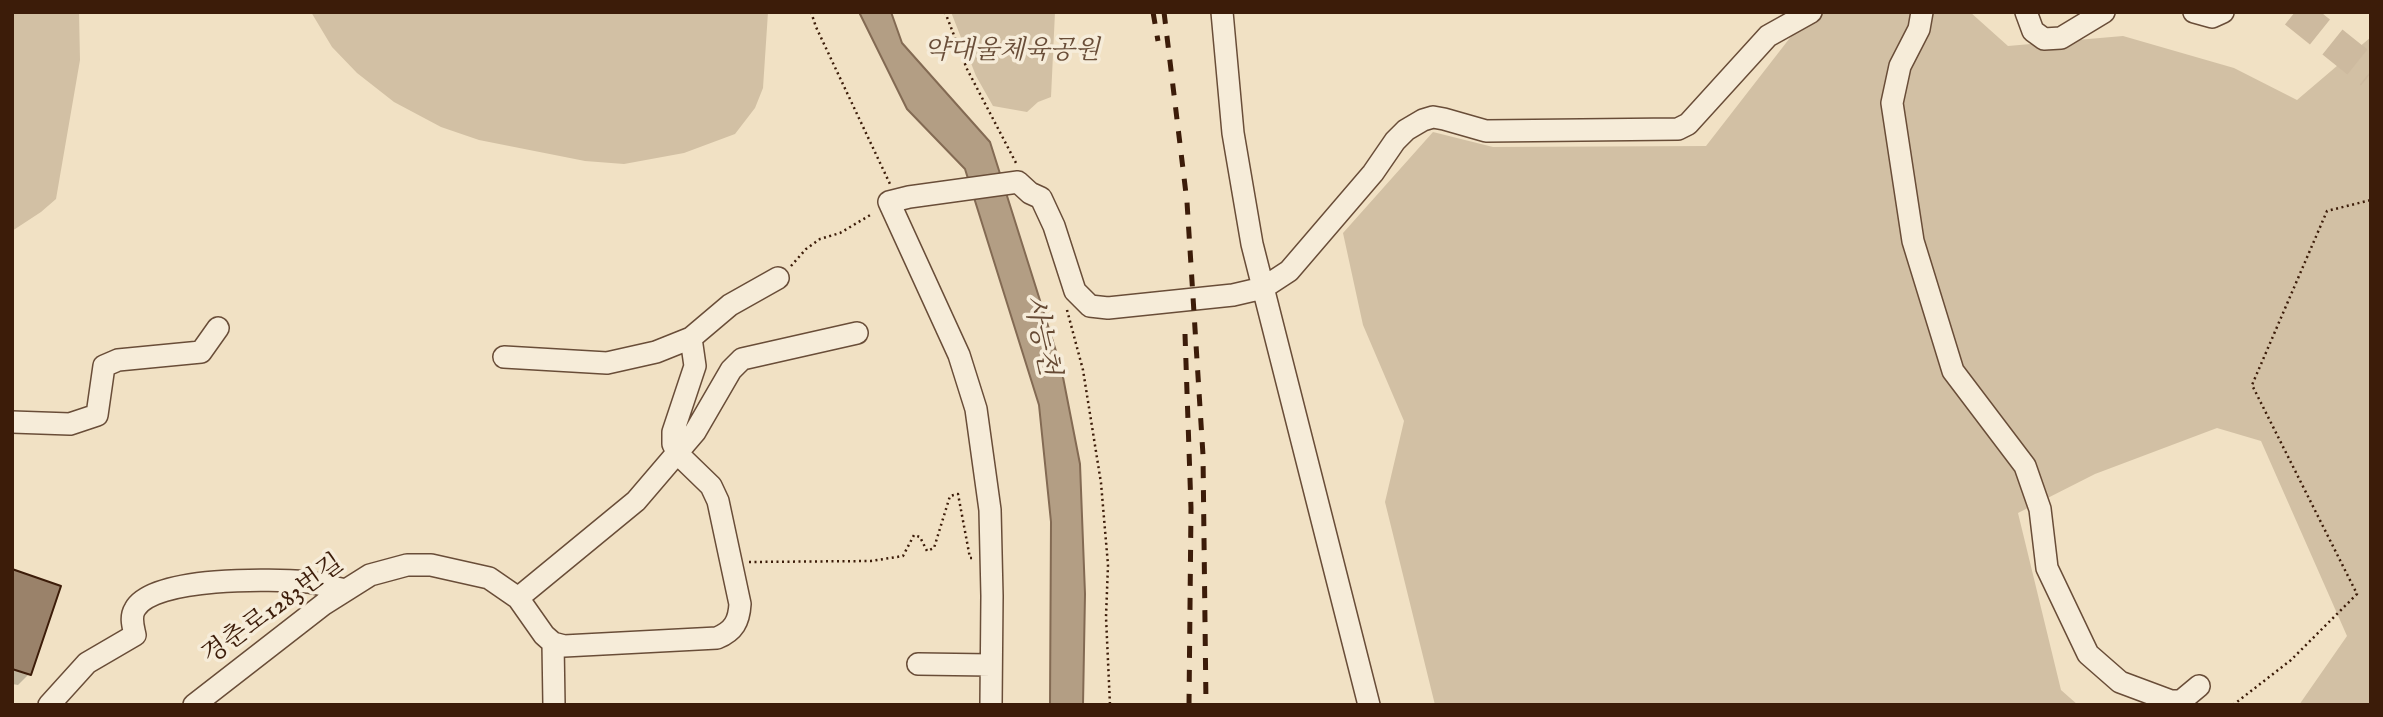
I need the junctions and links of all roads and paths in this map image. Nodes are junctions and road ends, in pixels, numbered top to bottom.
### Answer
1 (944, 12) edge
2 (1222, 12) edge
3 (1811, 12) edge
4 (1922, 12) edge
5 (2026, 12) edge
6 (2104, 12) edge
7 (2194, 12) edge
8 (2223, 12) edge
9 (1024, 187) junction
10 (899, 199) junction
11 (2371, 200) edge
12 (778, 278) joint
13 (1263, 288) junction
14 (1064, 300) dead end
15 (218, 328) dead end
16 (857, 332) dead end
17 (691, 338) junction
18 (504, 357) dead end
19 (12, 422) edge
20 (678, 454) junction
21 (991, 557) junction
22 (731, 562) junction
23 (345, 590) junction
24 (518, 598) junction
25 (553, 643) junction
26 (918, 664) dead end
27 (991, 665) junction
28 (2199, 686) dead end
29 (49, 705) edge
30 (194, 705) edge
31 (554, 705) edge
32 (991, 705) edge
33 (1110, 705) edge
34 (1369, 705) edge
35 (2233, 705) edge

1 - 9 path
2 - 13 street
3 - 13 street
4 - 28 street
5 - 6 street
7 - 8 street
9 - 10 street
9 - 13 street
10 - 12 path
10 - 21 street
11 - 35 path
12 - 17 street
13 - 34 street
14 - 33 path
15 - 19 street
16 - 20 street
17 - 18 street
17 - 20 street
20 - 22 street
20 - 24 street
21 - 22 path
21 - 27 street
22 - 25 street
23 - 24 street, 경춘로1283번길
23 - 29 street
23 - 30 street, 경춘로1283번길
24 - 25 street, 경춘로1283번길
25 - 31 street
26 - 27 street
27 - 32 street

